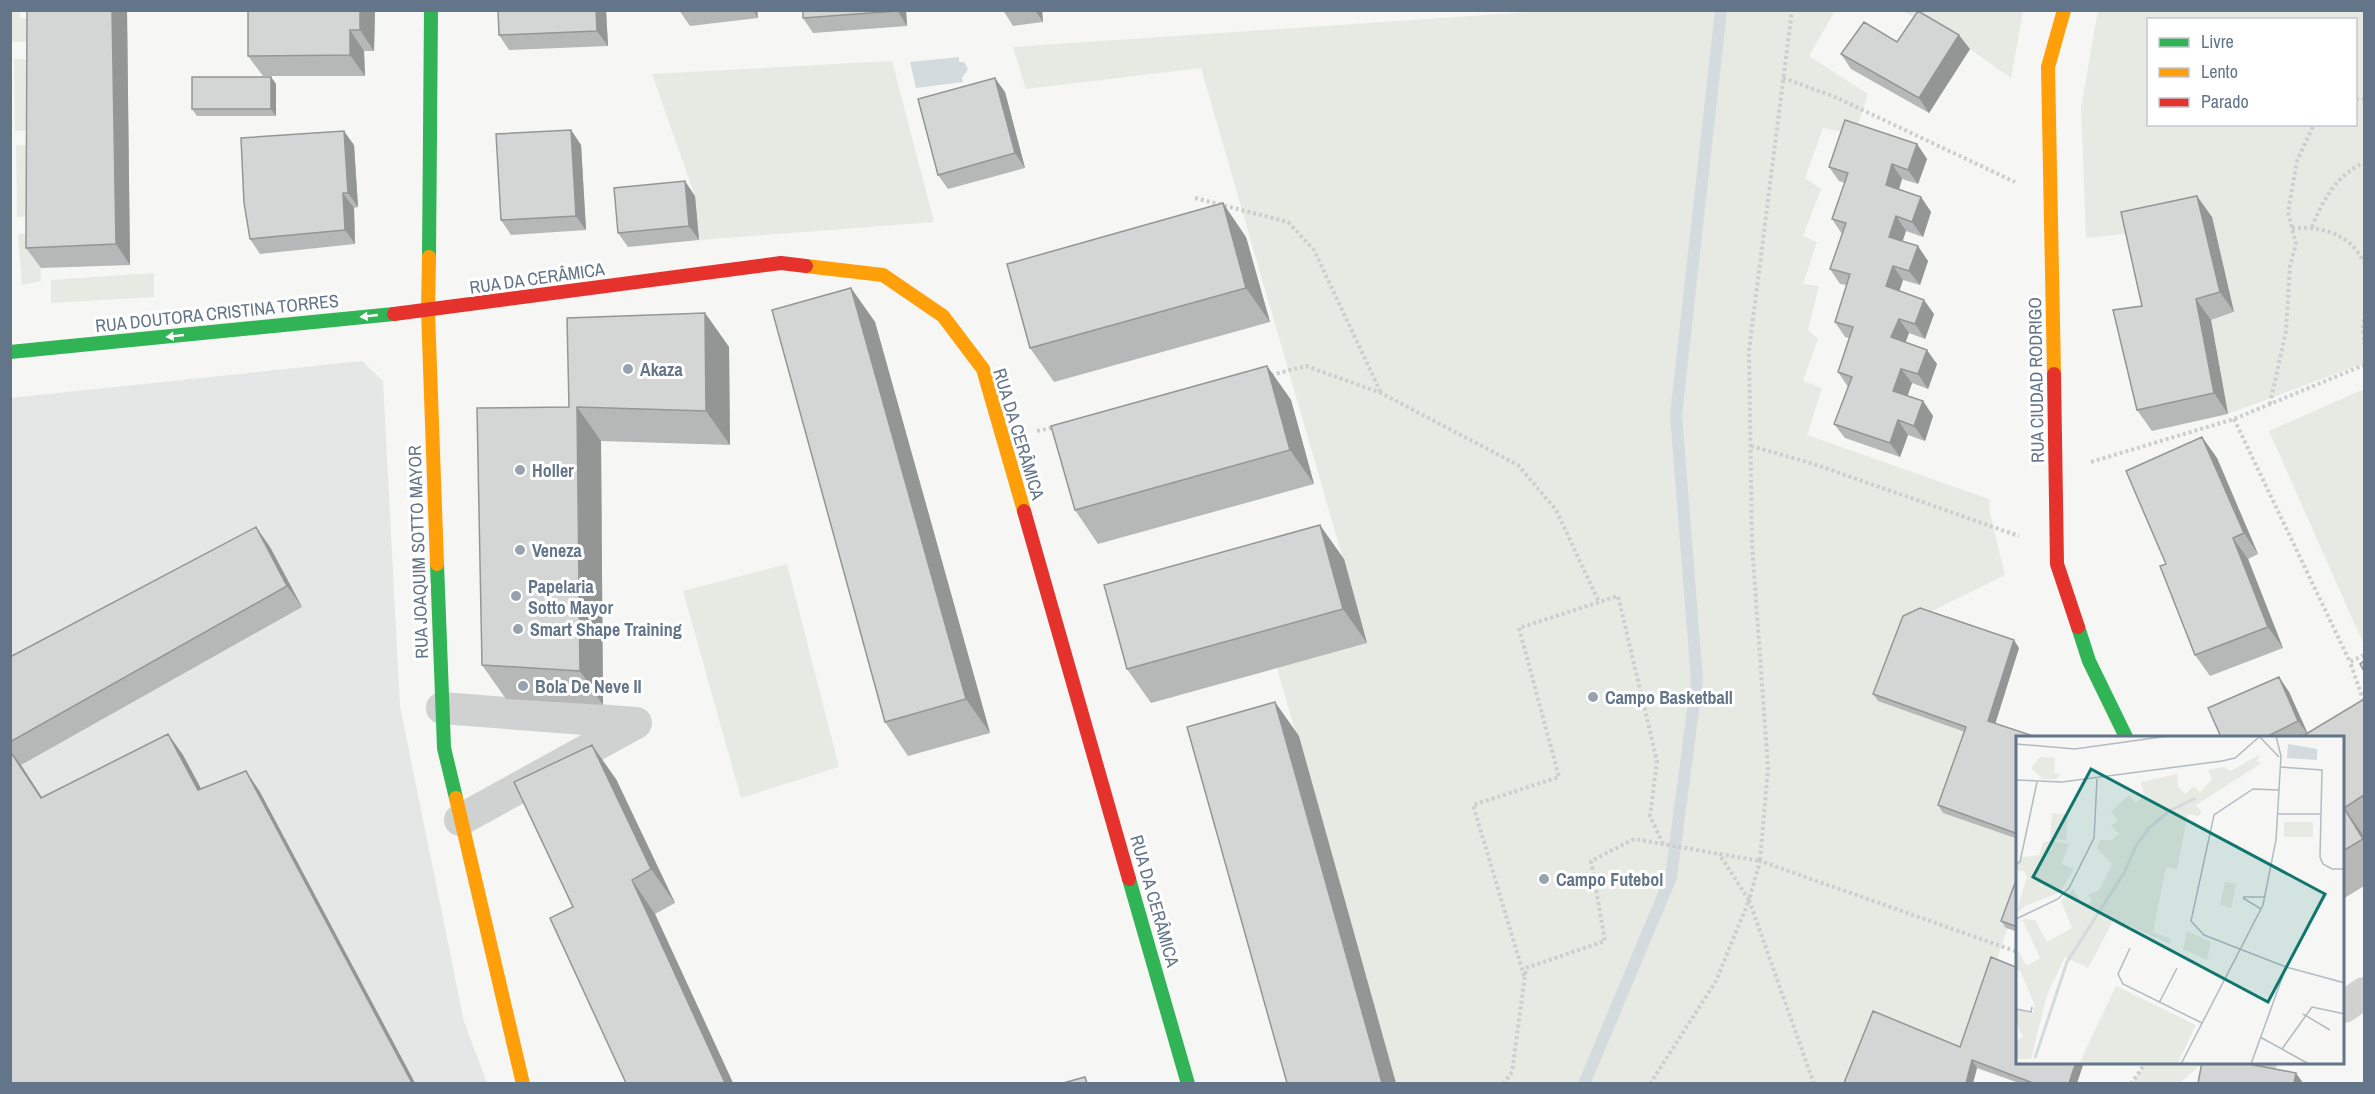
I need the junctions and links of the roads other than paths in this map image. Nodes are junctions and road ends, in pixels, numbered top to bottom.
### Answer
1 (431, 10) edge
2 (2064, 10) edge
3 (428, 311) junction
4 (10, 352) edge
5 (442, 708) junction
6 (2126, 736) edge
7 (460, 820) junction
8 (2364, 993) edge
9 (2345, 1005) edge
10 (2258, 1064) edge
11 (523, 1083) edge
12 (1188, 1083) edge
13 (2233, 1083) edge

1 - 3 street, RUA JOAQUIM SOTTO MAYOR
2 - 6 street, RUA CIUDAD RODRIGO
3 -> 4 street, RUA DOUTORA CRISTINA TORRES
3 - 5 street, RUA JOAQUIM SOTTO MAYOR
3 - 12 street, RUA DA CERÂMICA
5 - 7 street, RUA JOAQUIM SOTTO MAYOR
5 - 7 street
7 - 11 street, RUA JOAQUIM SOTTO MAYOR
8 - 9 street
10 - 13 street

